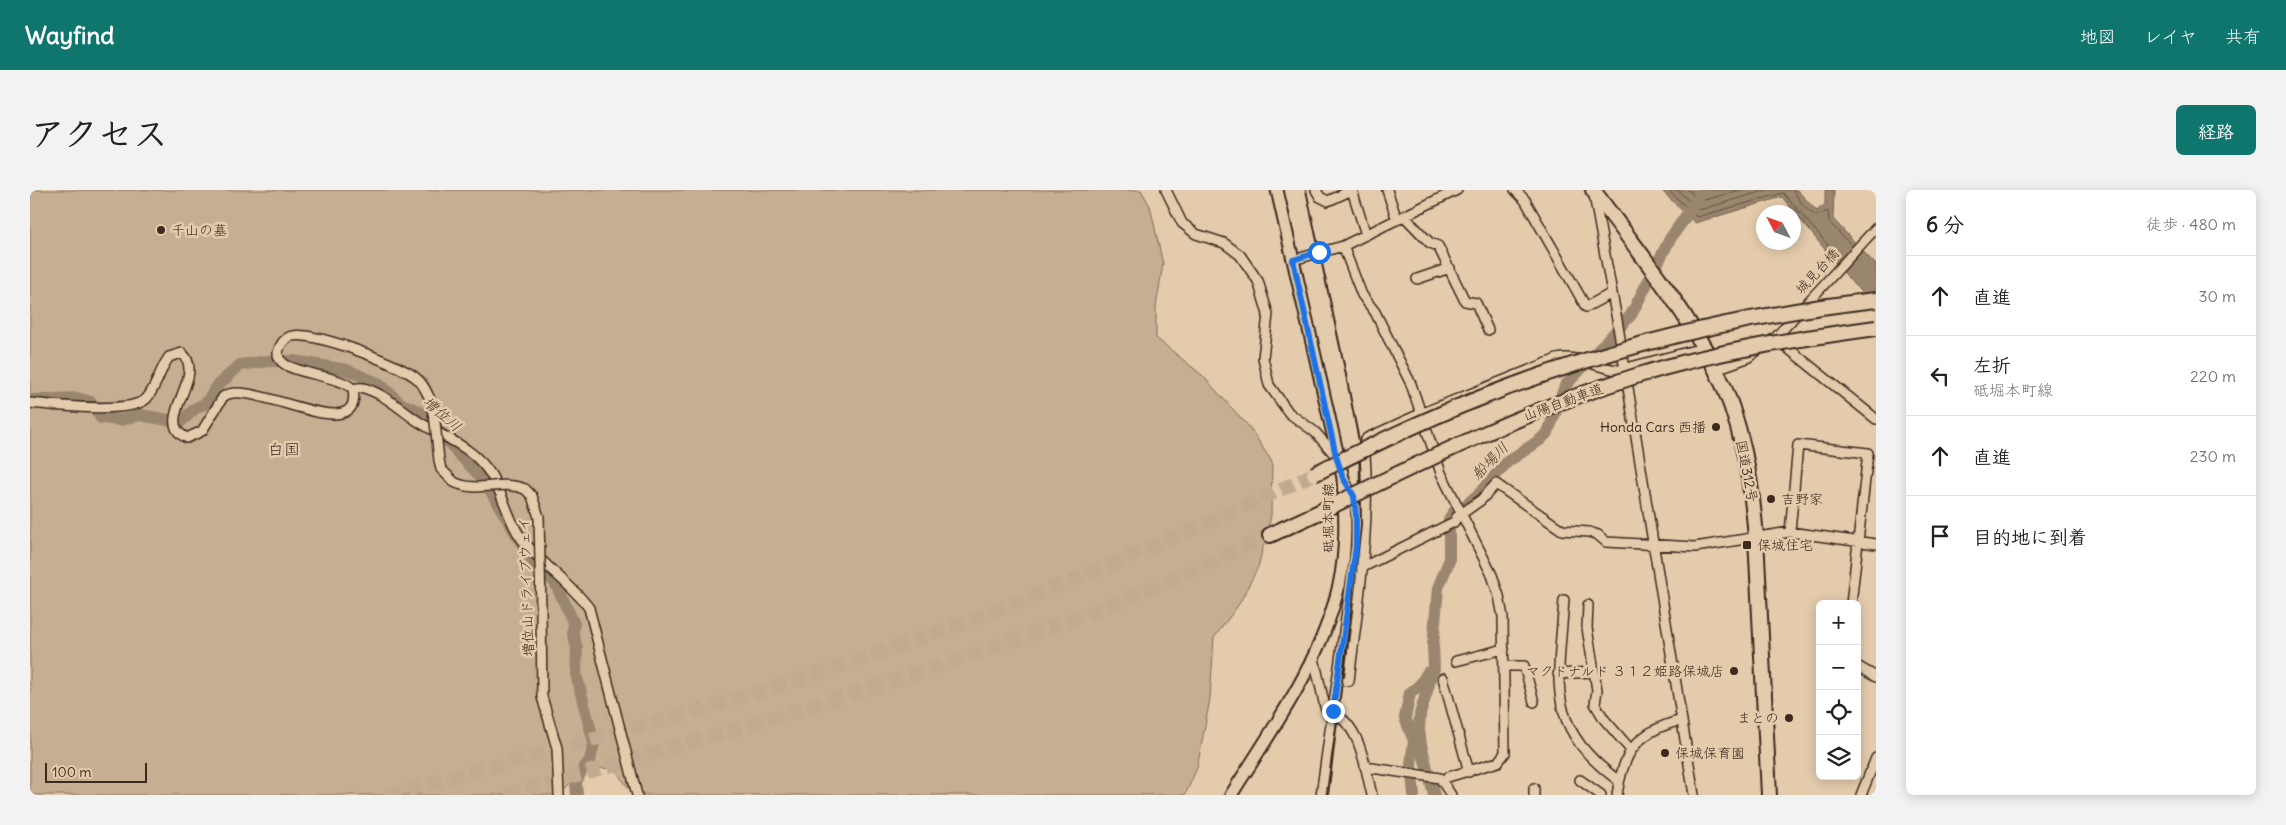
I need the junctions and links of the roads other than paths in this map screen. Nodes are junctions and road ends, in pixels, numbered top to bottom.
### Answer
1 (1166, 190) edge
2 (1277, 190) edge
3 (1316, 190) edge
4 (1352, 190) edge
5 (1387, 190) edge
6 (1457, 190) edge
7 (1515, 190) edge
8 (1593, 190) edge
9 (1400, 218) junction
10 (1876, 228) edge
11 (1366, 235) junction
12 (1343, 246) junction
13 (1293, 260) junction
14 (1450, 268) junction
15 (1417, 279) dead end
16 (1612, 292) junction
17 (1876, 300) edge
18 (1876, 328) edge
19 (1488, 330) dead end
20 (1777, 336) junction
21 (1703, 348) junction
22 (1625, 369) junction
23 (1716, 369) junction
24 (353, 389) junction
25 (30, 403) edge
26 (1420, 414) junction
27 (1876, 419) edge
28 (1336, 456) junction
29 (1314, 474) tunnel mouth
30 (1343, 478) junction
31 (1462, 514) junction
32 (1790, 532) junction
33 (1270, 535) tunnel mouth
34 (1756, 537) junction
35 (1859, 542) junction
36 (1653, 544) junction
37 (1876, 544) edge
38 (1363, 567) junction
39 (1564, 600) dead end
40 (1852, 600) edge
41 (1588, 605) dead end
42 (1504, 649) junction
43 (1314, 658) junction
44 (1456, 661) dead end
45 (1504, 666) junction
46 (1861, 668) edge
47 (1593, 672) junction
48 (1558, 674) junction
49 (1876, 677) edge
50 (1442, 678) dead end
51 (1337, 681) junction
52 (1534, 702) dead end
53 (1333, 711) junction
54 (1682, 720) junction
55 (1631, 750) junction
56 (1876, 758) edge
57 (1365, 767) junction
58 (1469, 772) junction
59 (1444, 778) junction
60 (1580, 780) dead end
61 (1619, 781) junction
62 (559, 795) edge
63 (637, 795) edge
64 (1231, 795) edge
65 (1320, 795) edge
66 (1372, 795) edge
67 (1451, 795) edge
68 (1601, 795) edge
69 (1617, 795) edge
70 (1694, 795) edge
71 (1769, 795) edge
72 (1861, 795) edge

1 - 28 street
2 - 13 main road, 砥堀本町線
3 - 4 street
4 - 11 street
5 - 9 street
6 - 9 street
7 - 16 street
8 - 16 street
8 - 21 highway, 国道312号
9 - 11 street
9 - 14 street
10 - 20 street, 城見台橋
11 - 12 street
12 - 13 street
12 - 26 street
13 - 28 main road, 砥堀本町線
14 - 15 street
14 - 19 street
16 - 22 street
17 - 29 highway, bridge
18 - 33 highway, 山陽自動車道, bridge
20 - 23 street, 城見台橋
20 - 27 street
21 - 22 street
21 - 23 highway, 国道312号
22 - 26 street, bridge
22 - 36 street
23 - 34 highway, 国道312号
24 - 25 street
24 - 62 street, 増位山ドライブウェイ, bridge
24 - 63 street
26 - 31 street
26 - 38 street
28 - 30 main road, 砥堀本町線
30 - 43 main road, 砥堀本町線
30 - 51 street
31 - 36 street
31 - 38 street
31 - 42 street
32 - 34 street
32 - 35 street
32 - 35 street
34 - 36 street
34 - 71 highway, 国道312号
35 - 37 street
35 - 40 street
36 - 54 street
38 - 51 street
39 - 48 street
41 - 47 street
42 - 44 street
42 - 45 street
43 - 53 street
43 - 64 main road, 砥堀本町線
45 - 52 street
45 - 58 street
46 - 49 street
47 - 48 street
47 - 55 street
48 - 61 street
50 - 58 street
51 - 53 street
53 - 57 street
53 - 65 street
54 - 55 street
54 - 70 street
55 - 61 street
56 - 72 street
57 - 59 street
57 - 66 street
58 - 59 street
59 - 67 street
60 - 68 street
61 - 69 street

